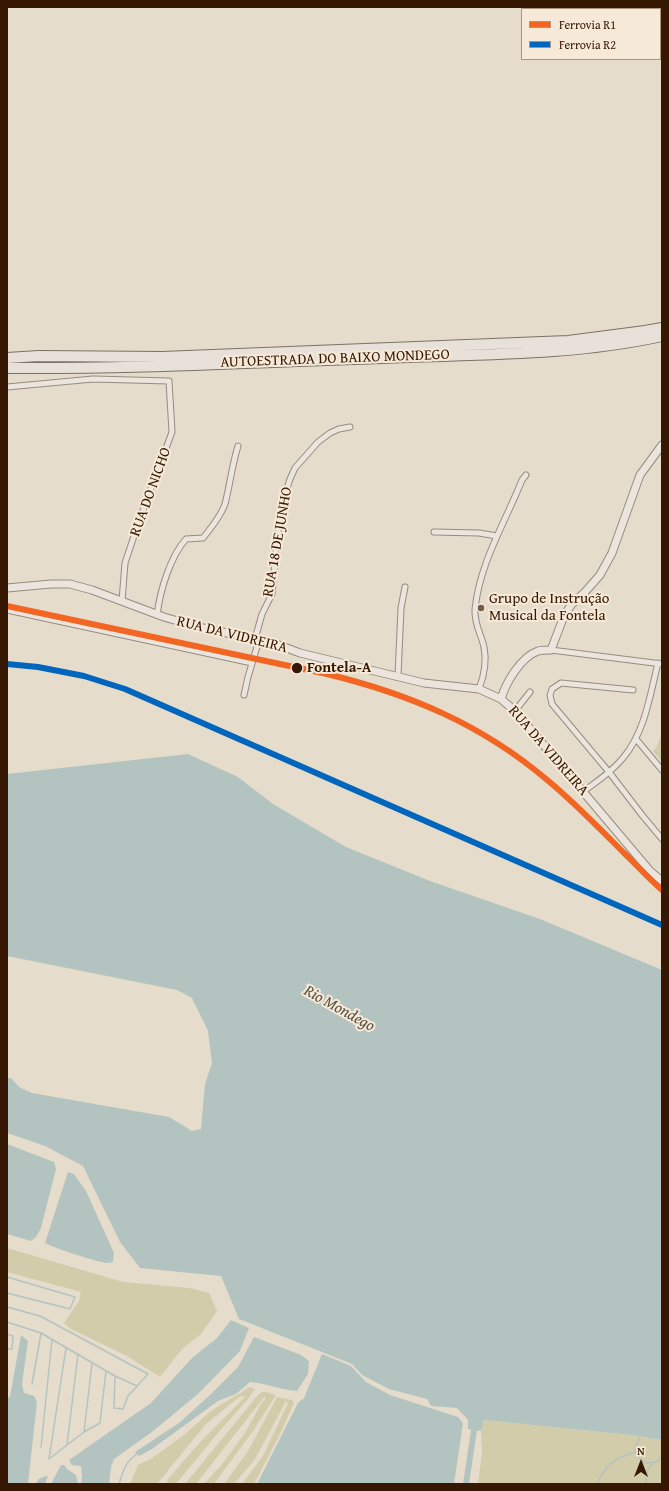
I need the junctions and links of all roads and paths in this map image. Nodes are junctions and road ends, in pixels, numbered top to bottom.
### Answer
1 (662, 328) edge
2 (662, 336) edge
3 (7, 354) edge
4 (39, 356) junction
5 (7, 358) edge
6 (7, 368) edge
7 (7, 387) edge
8 (350, 427) dead end
9 (662, 445) edge
10 (238, 446) dead end
11 (526, 475) dead end
12 (434, 532) dead end
13 (497, 536) junction
14 (405, 587) dead end
15 (7, 588) edge
16 (122, 602) junction
17 (7, 610) edge
18 (157, 615) junction
19 (257, 639) junction
20 (551, 650) junction
21 (252, 663) junction
22 (660, 664) edge
23 (398, 676) junction
24 (479, 689) junction
25 (633, 690) dead end
26 (530, 692) dead end
27 (244, 695) dead end
28 (501, 699) junction
29 (515, 711) junction
30 (636, 739) junction
31 (662, 770) edge
32 (609, 772) junction
33 (584, 792) junction
34 (662, 838) edge
35 (662, 881) edge

1 - 4 highway, AUTOESTRADA DO BAIXO MONDEGO
2 - 6 highway, AUTOESTRADA DO BAIXO MONDEGO
3 - 4 highway
4 - 5 highway, AUTOESTRADA DO BAIXO MONDEGO
7 - 16 street, RUA DO NICHO
8 - 19 street, RUA 18 DE JUNHO
9 - 20 street
10 - 18 street
11 - 13 street
12 - 13 street
13 - 24 street
14 - 23 street
15 - 16 street, RUA DA VIDREIRA
16 - 18 street, RUA DA VIDREIRA
17 - 21 street
18 - 19 street, RUA DA VIDREIRA
19 - 21 street, RUA 18 DE JUNHO
19 - 23 street, RUA DA VIDREIRA
20 - 22 street
20 - 28 street
21 - 27 street, RUA 18 DE JUNHO
22 - 30 street
23 - 24 street, RUA DA VIDREIRA
24 - 28 street, RUA DA VIDREIRA
25 - 32 street
26 - 29 street
28 - 29 street, RUA DA VIDREIRA
29 - 33 street, RUA DA VIDREIRA
30 - 31 street
30 - 32 street
32 - 33 street
32 - 34 street
33 - 35 street, RUA DA VIDREIRA

